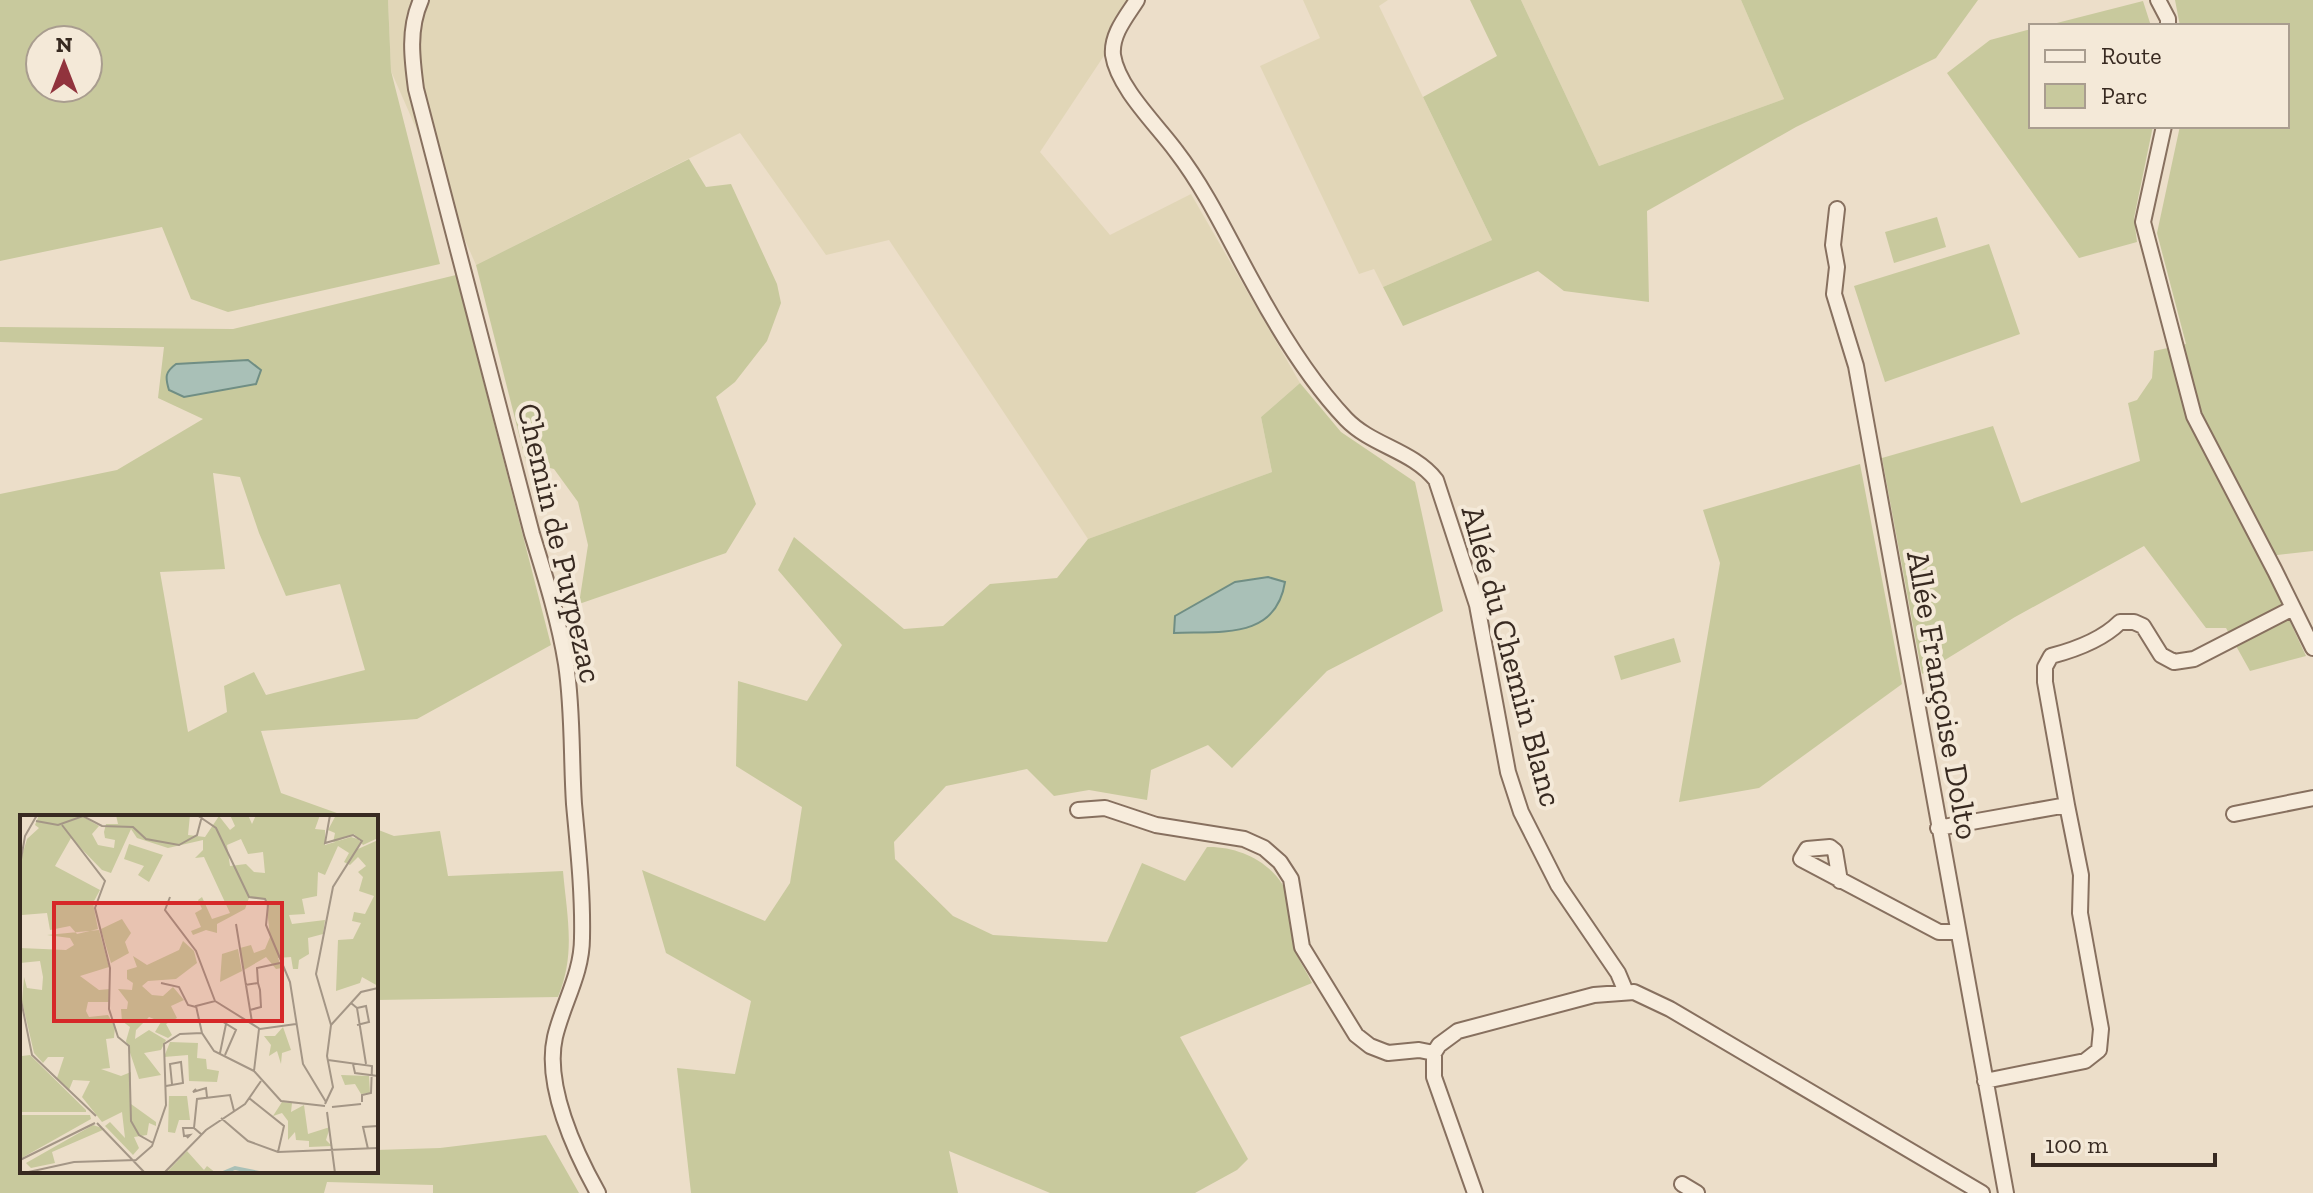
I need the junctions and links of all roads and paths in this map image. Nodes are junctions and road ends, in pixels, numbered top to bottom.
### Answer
1 (421, 0) edge
2 (1137, 0) edge
3 (2158, 0) edge
4 (2168, 24) edge
5 (2164, 128) edge
6 (1837, 209) dead end
7 (2293, 608) junction
8 (2313, 648) edge
9 (2313, 798) edge
10 (2067, 805) junction
11 (1078, 810) dead end
12 (2234, 814) dead end
13 (1938, 828) junction
14 (1840, 881) dead end
15 (1957, 932) junction
16 (1626, 992) junction
17 (1434, 1053) junction
18 (1985, 1081) junction
19 (1682, 1184) dead end
20 (598, 1193) edge
21 (1475, 1193) edge
22 (1697, 1193) edge
23 (1982, 1193) edge
24 (2006, 1193) edge

1 - 20 street, Chemin de Puypezac
2 - 16 street, Allée du Chemin Blanc
3 - 4 street
5 - 7 street
6 - 13 street, Allée Françoise Dolto
7 - 8 street
7 - 10 street
9 - 12 street
10 - 13 street
10 - 18 street
11 - 17 street
13 - 15 street, Allée Françoise Dolto
14 - 15 street
15 - 18 street, Allée Françoise Dolto
16 - 17 street
16 - 23 street
17 - 21 street
18 - 24 street, Allée Françoise Dolto
19 - 22 street

